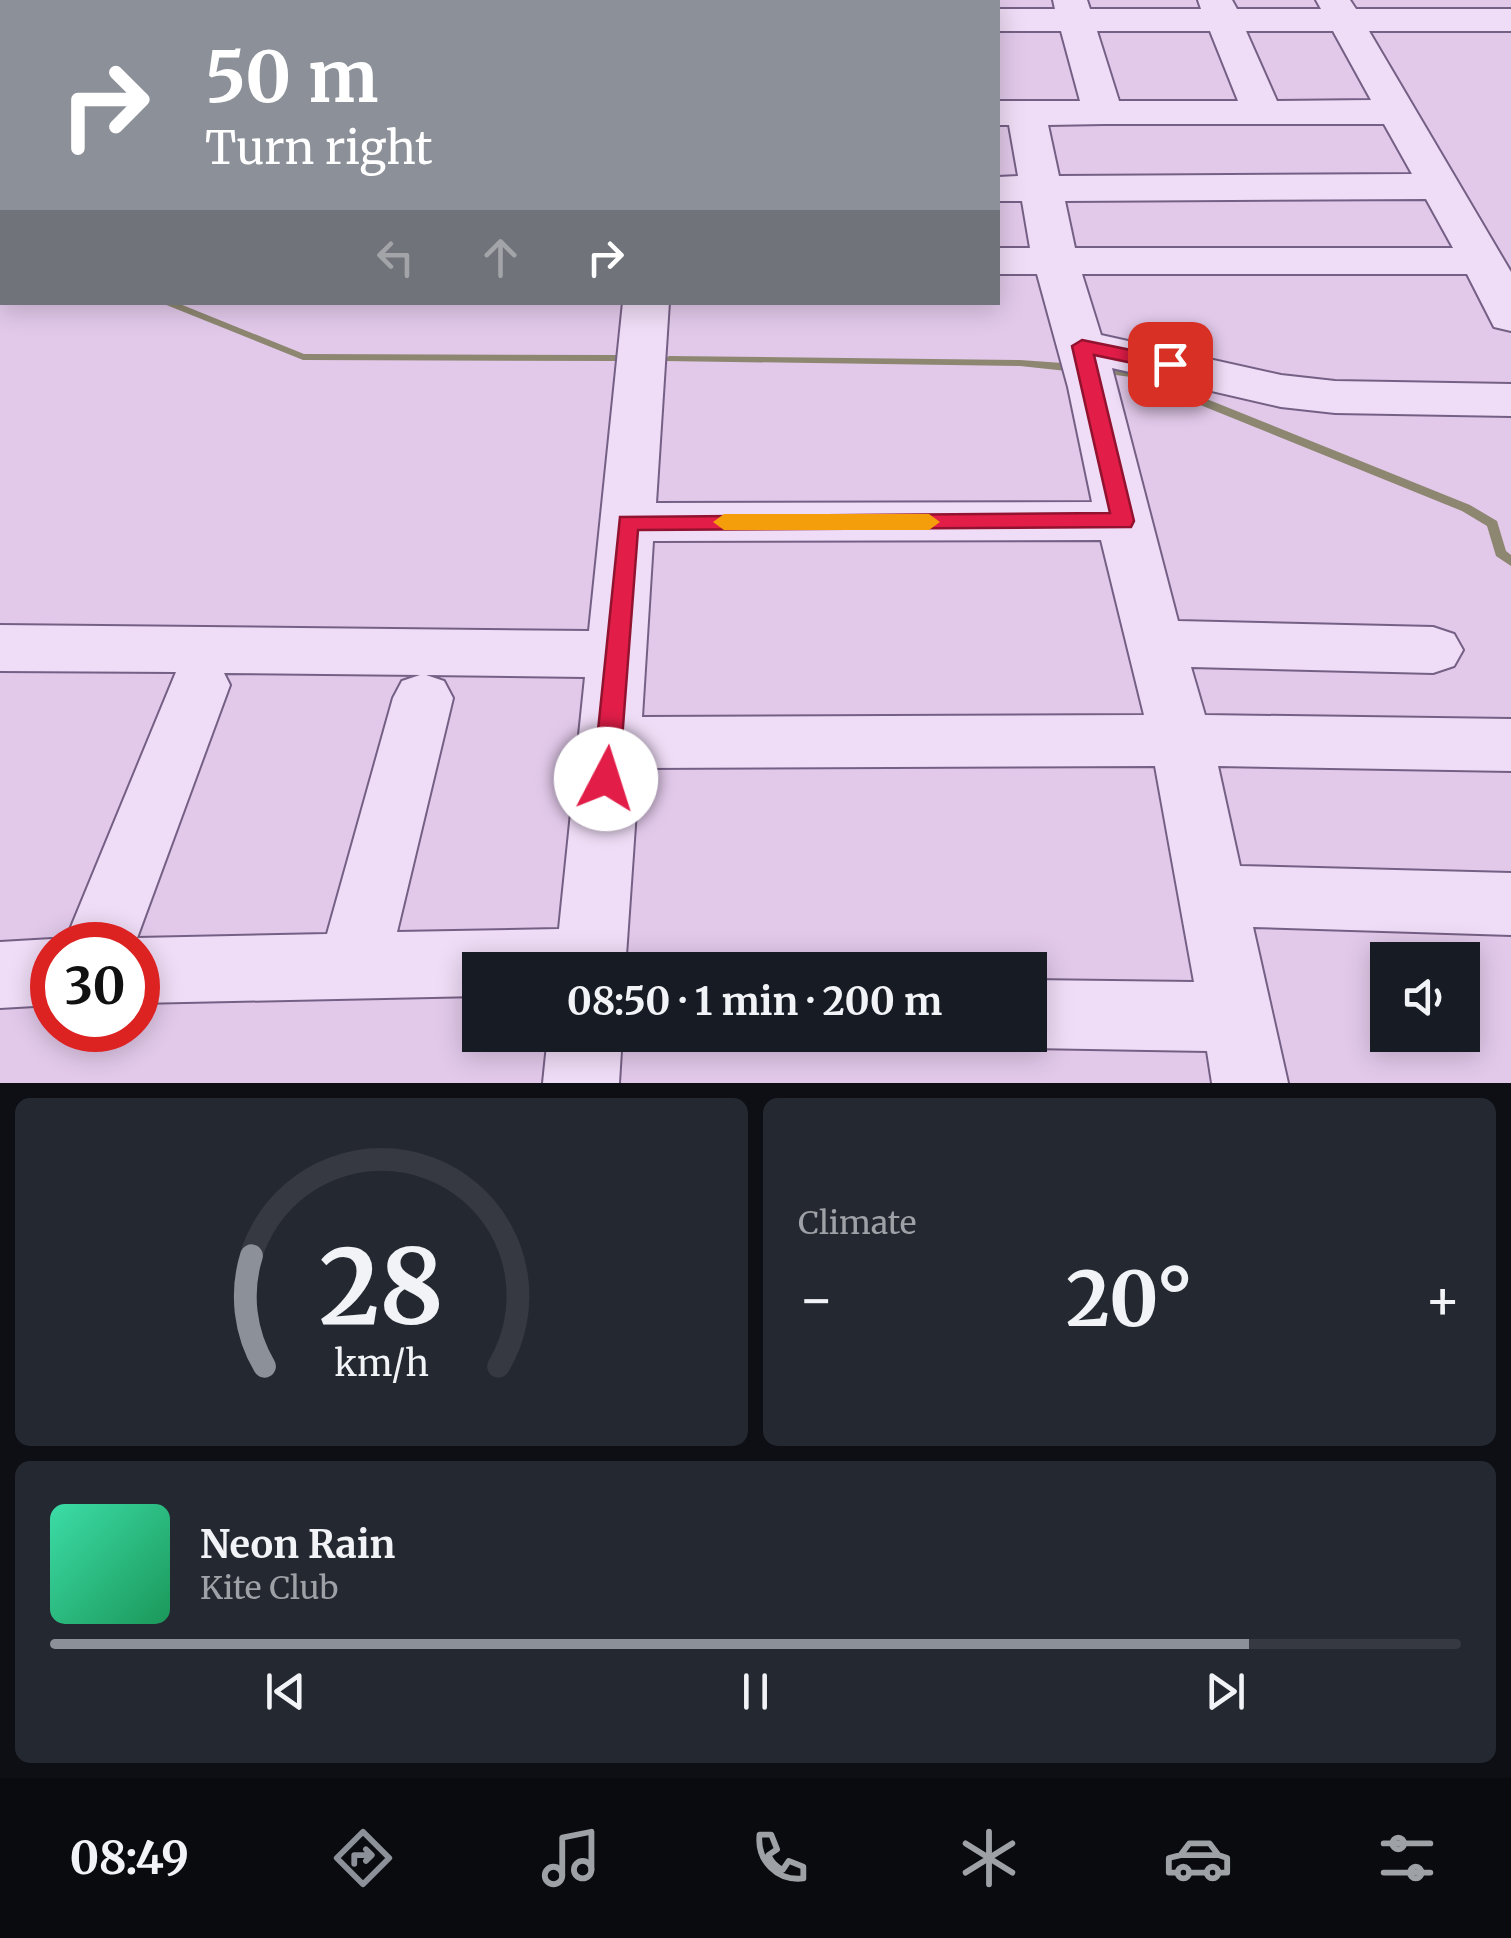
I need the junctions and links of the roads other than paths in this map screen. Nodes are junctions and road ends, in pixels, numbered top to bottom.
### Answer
1 (1072, 10) edge
2 (1220, 10) edge
3 (1339, 10) edge
4 (1499, 13) edge
5 (1000, 20) edge
6 (1263, 112) junction
7 (1398, 112) junction
8 (1012, 113) edge
9 (1104, 113) junction
10 (1441, 186) junction
11 (1018, 189) edge
12 (1000, 260) edge
13 (1055, 260) junction
14 (1483, 261) junction
15 (1511, 317) edge
16 (642, 345) edge
17 (1087, 363) junction
18 (1511, 400) edge
19 (1123, 521) junction
20 (628, 522) junction
21 (1154, 643) junction
22 (0, 648) edge
23 (1434, 650) dead end
24 (617, 654) junction
25 (200, 686) dead end
26 (424, 698) dead end
27 (1181, 740) junction
28 (609, 743) junction
29 (1511, 745) edge
30 (1213, 896) junction
31 (1511, 904) edge
32 (108, 922) edge
33 (592, 952) edge
34 (354, 966) junction
35 (462, 966) edge
36 (160, 970) edge
37 (30, 973) edge
38 (0, 975) edge
39 (1047, 1017) edge
40 (1242, 1050) edge
41 (584, 1052) edge
42 (581, 1083) edge

1 - 2 street
1 - 5 street
1 - 9 street
2 - 3 street
2 - 6 street
3 - 4 street
3 - 7 street
6 - 7 street
6 - 9 street
7 - 10 street
8 - 9 street
8 - 11 street
10 - 11 street
10 - 14 street
11 - 13 street
12 - 13 street
13 - 14 street
13 - 17 street
14 - 15 street
16 - 20 street
17 - 18 street
17 - 19 street
19 - 20 street
19 - 21 street
20 - 24 street
21 - 23 street
21 - 27 street
22 - 24 street
24 - 28 street
25 - 32 street
26 - 34 street
27 - 28 street
27 - 29 street
27 - 30 street
28 - 33 street
30 - 31 street
30 - 40 street
34 - 35 street
34 - 36 street
37 - 38 street
39 - 40 street
41 - 42 street

